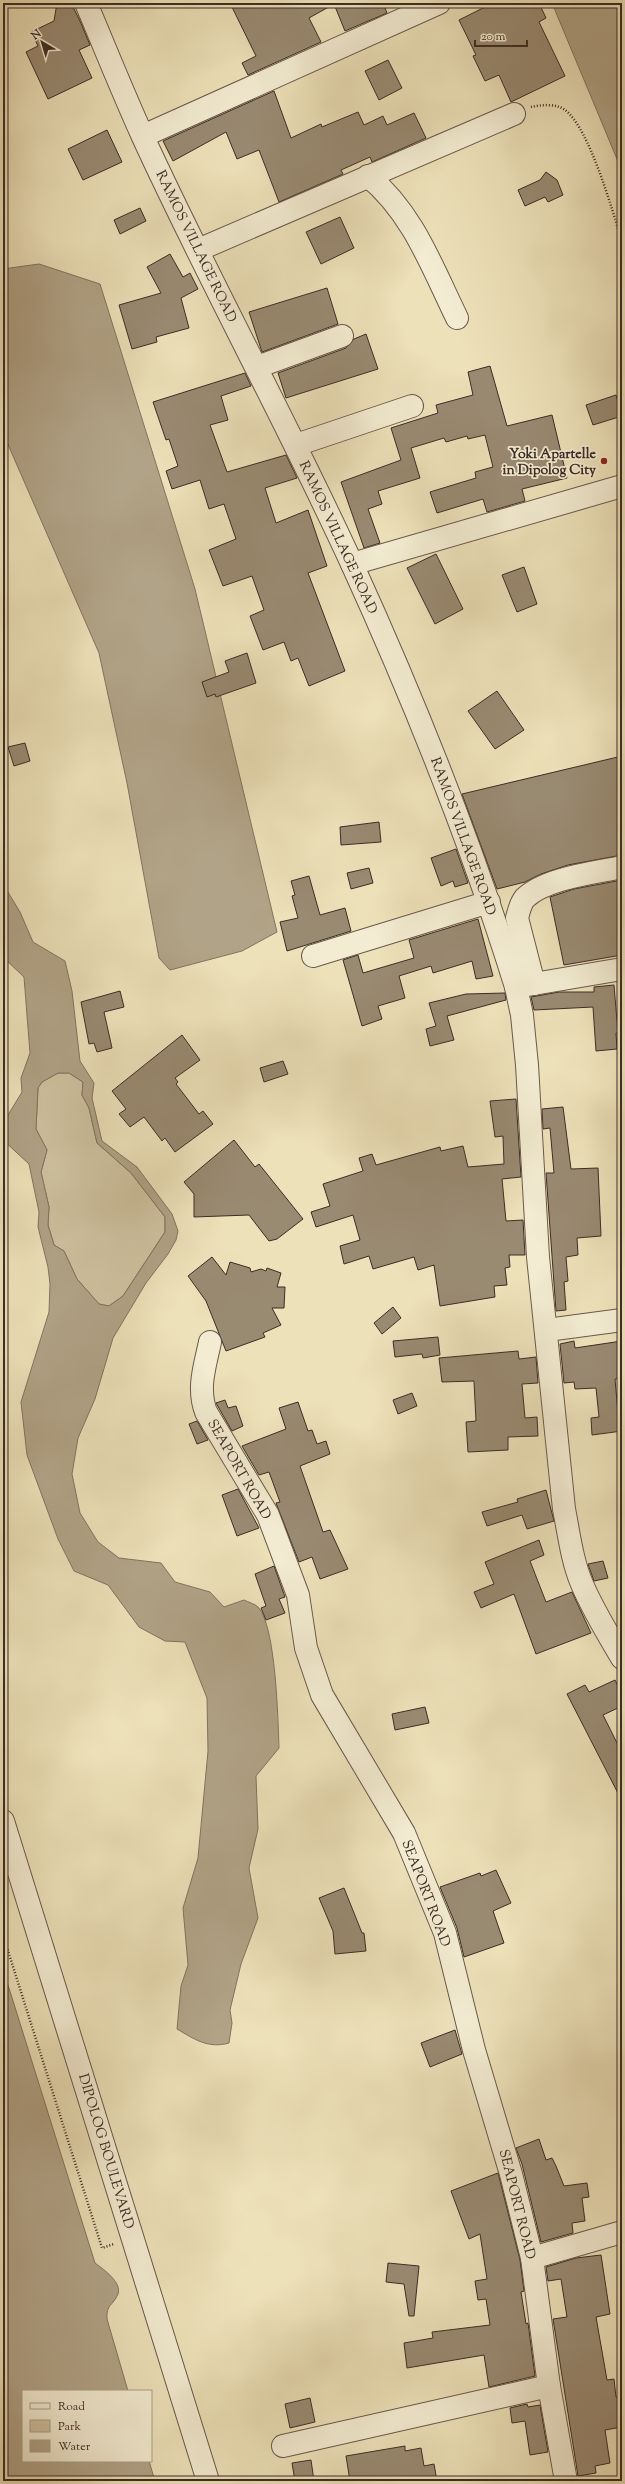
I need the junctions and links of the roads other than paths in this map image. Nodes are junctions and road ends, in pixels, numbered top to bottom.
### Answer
1 (86, 3) edge
2 (439, 3) edge
3 (514, 114) road end
4 (143, 136) junction
5 (368, 176) junction
6 (198, 250) junction
7 (457, 318) dead end
8 (342, 336) dead end
9 (257, 367) junction
10 (412, 406) dead end
11 (296, 445) junction
12 (622, 486) edge
13 (352, 564) junction
14 (622, 867) edge
15 (489, 902) junction
16 (313, 956) dead end
17 (622, 969) edge
18 (525, 985) junction
19 (622, 1320) edge
20 (547, 1330) junction
21 (210, 1342) dead end
22 (622, 1658) edge
23 (3, 1821) edge
24 (622, 2232) edge
25 (532, 2258) junction
26 (549, 2386) junction
27 (283, 2446) dead end
28 (208, 2481) edge
29 (566, 2481) edge

1 - 4 street, RAMOS VILLAGE ROAD
2 - 4 street
3 - 5 street
4 - 6 street, RAMOS VILLAGE ROAD
5 - 6 street
5 - 7 street
6 - 9 street, RAMOS VILLAGE ROAD
8 - 9 street
9 - 11 street, RAMOS VILLAGE ROAD
10 - 11 street
11 - 13 street, RAMOS VILLAGE ROAD
12 - 13 street
13 - 15 street, RAMOS VILLAGE ROAD
14 - 18 street
15 - 16 street
15 - 18 street, RAMOS VILLAGE ROAD
17 - 18 street
18 - 20 street
19 - 20 street
20 - 22 street
21 - 25 street, SEAPORT ROAD
23 - 28 street, DIPOLOG BOULEVARD
24 - 25 street
25 - 26 street, SEAPORT ROAD
26 - 27 street
26 - 29 street, SEAPORT ROAD

